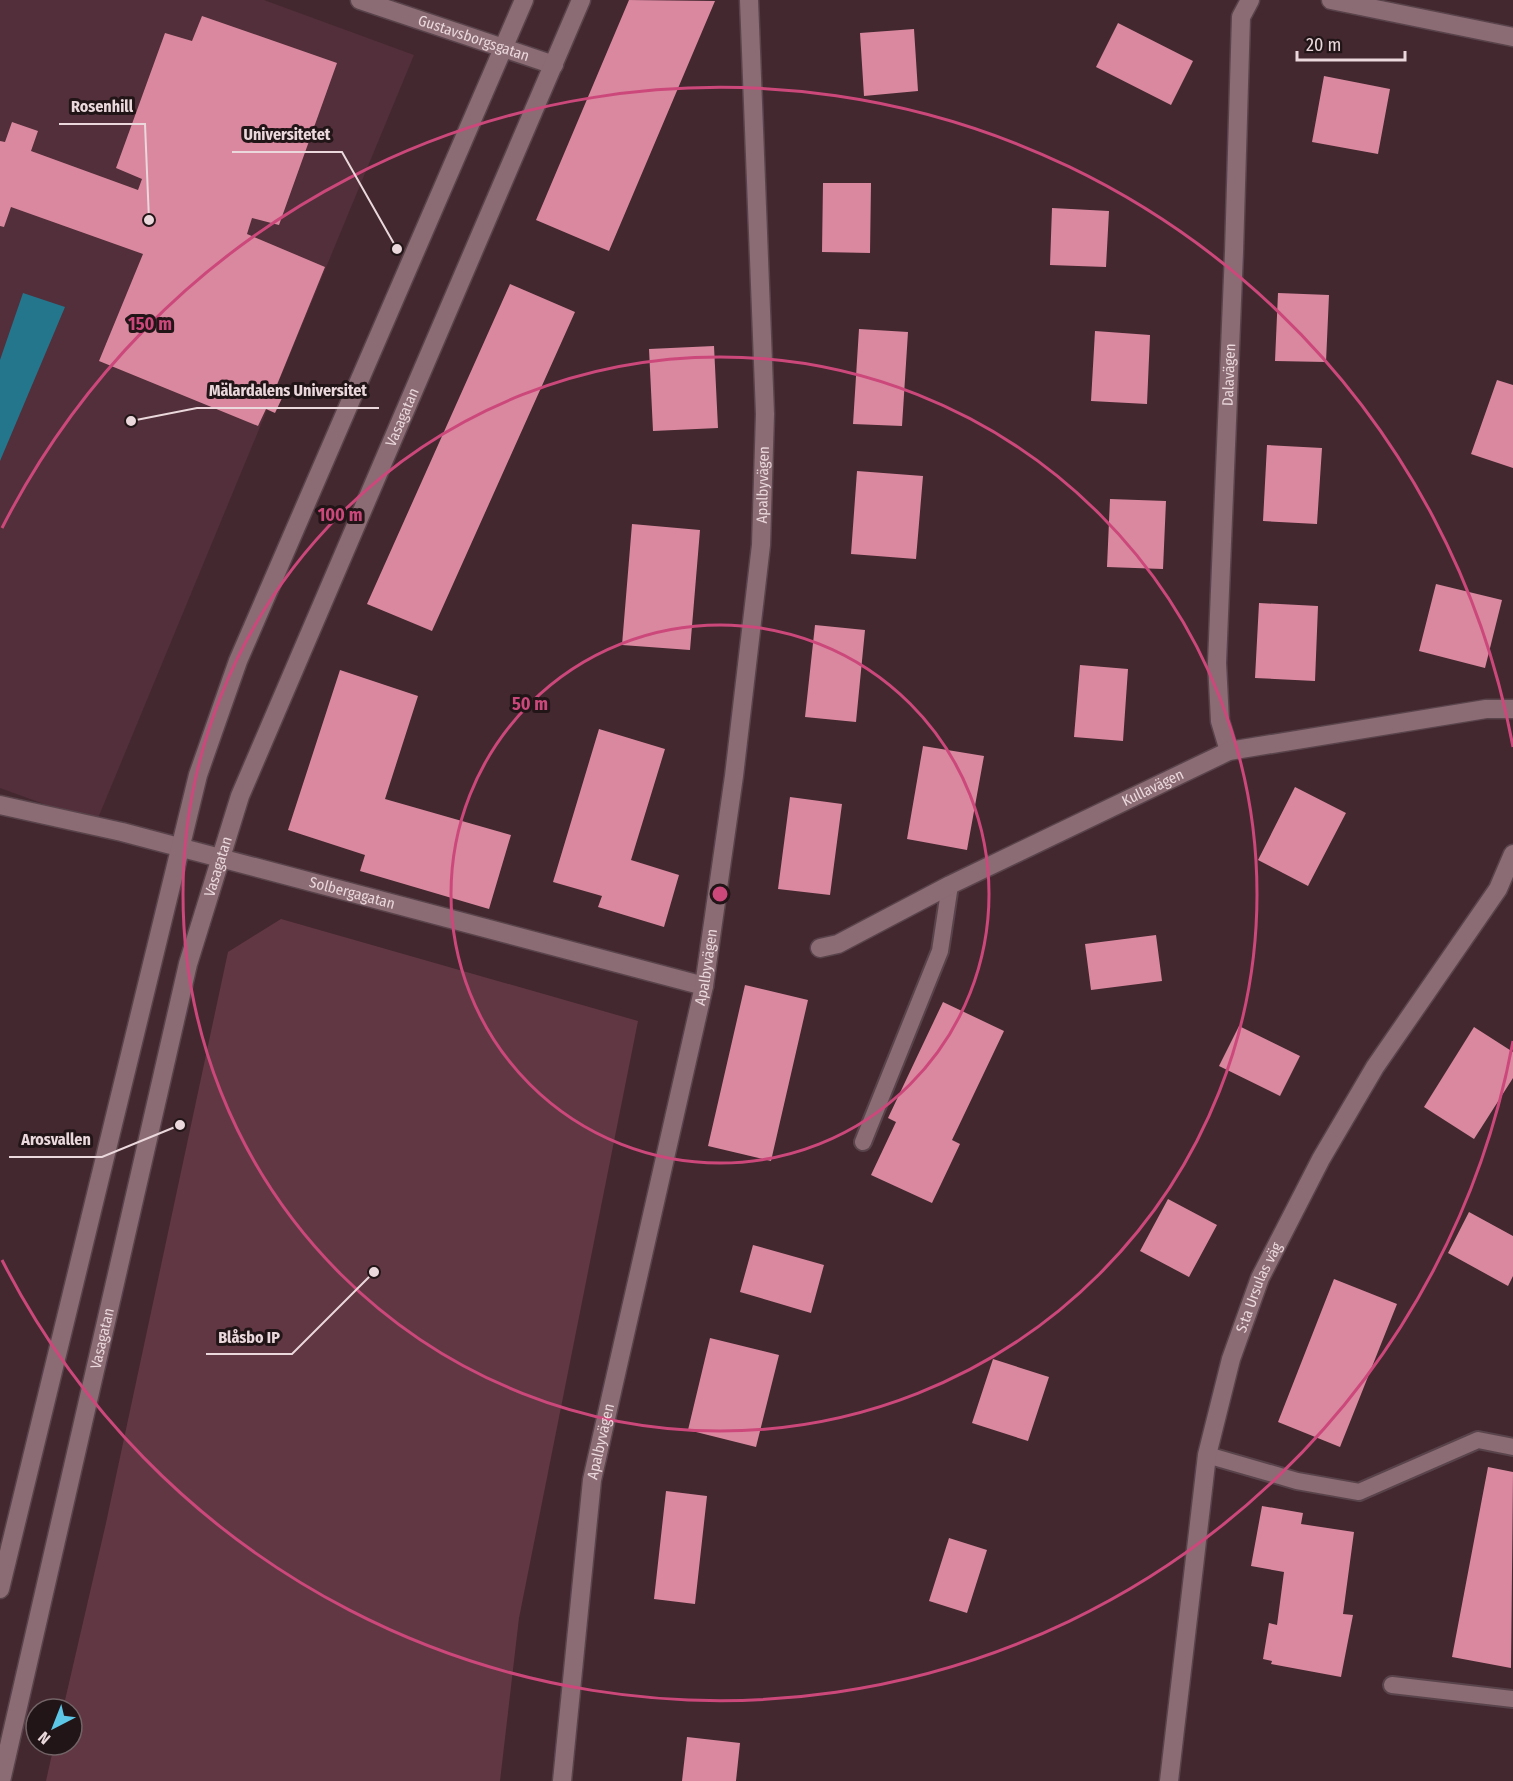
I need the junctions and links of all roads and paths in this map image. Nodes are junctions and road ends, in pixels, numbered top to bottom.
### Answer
1 (360, 0) edge
2 (524, 0) edge
3 (581, 0) edge
4 (748, 0) edge
5 (1250, 0) edge
6 (1331, 0) edge
7 (1513, 37) edge
8 (503, 48) junction
9 (554, 65) junction
10 (1513, 709) edge
11 (1229, 751) junction
12 (0, 805) edge
13 (178, 847) junction
14 (1513, 854) edge
15 (221, 858) junction
16 (950, 885) junction
17 (820, 948) dead end
18 (704, 986) junction
19 (864, 1142) dead end
20 (1513, 1447) edge
21 (1207, 1455) junction
22 (0, 1589) edge
23 (1392, 1685) dead end
24 (1513, 1699) edge
25 (1, 1781) edge
26 (562, 1781) edge
27 (1169, 1781) edge

1 - 8 street, Gustavsborgsgatan
2 - 8 street
3 - 9 street, Vasagatan
4 - 18 street, Apalbyvägen
5 - 11 street, Dalavägen
6 - 7 street
8 - 9 street, Gustavsborgsgatan
8 - 13 street
9 - 15 street, Vasagatan
10 - 11 street, Kullavägen
11 - 16 street, Kullavägen
12 - 13 street, Solbergagatan
13 - 15 street, Solbergagatan
13 - 22 street
14 - 21 street, S:ta Ursulas väg
15 - 18 street, Solbergagatan
15 - 25 street, Vasagatan
16 - 17 street, Kullavägen
16 - 19 lane
18 - 26 street, Apalbyvägen
20 - 21 lane
21 - 27 street, S:ta Ursulas väg
23 - 24 lane

